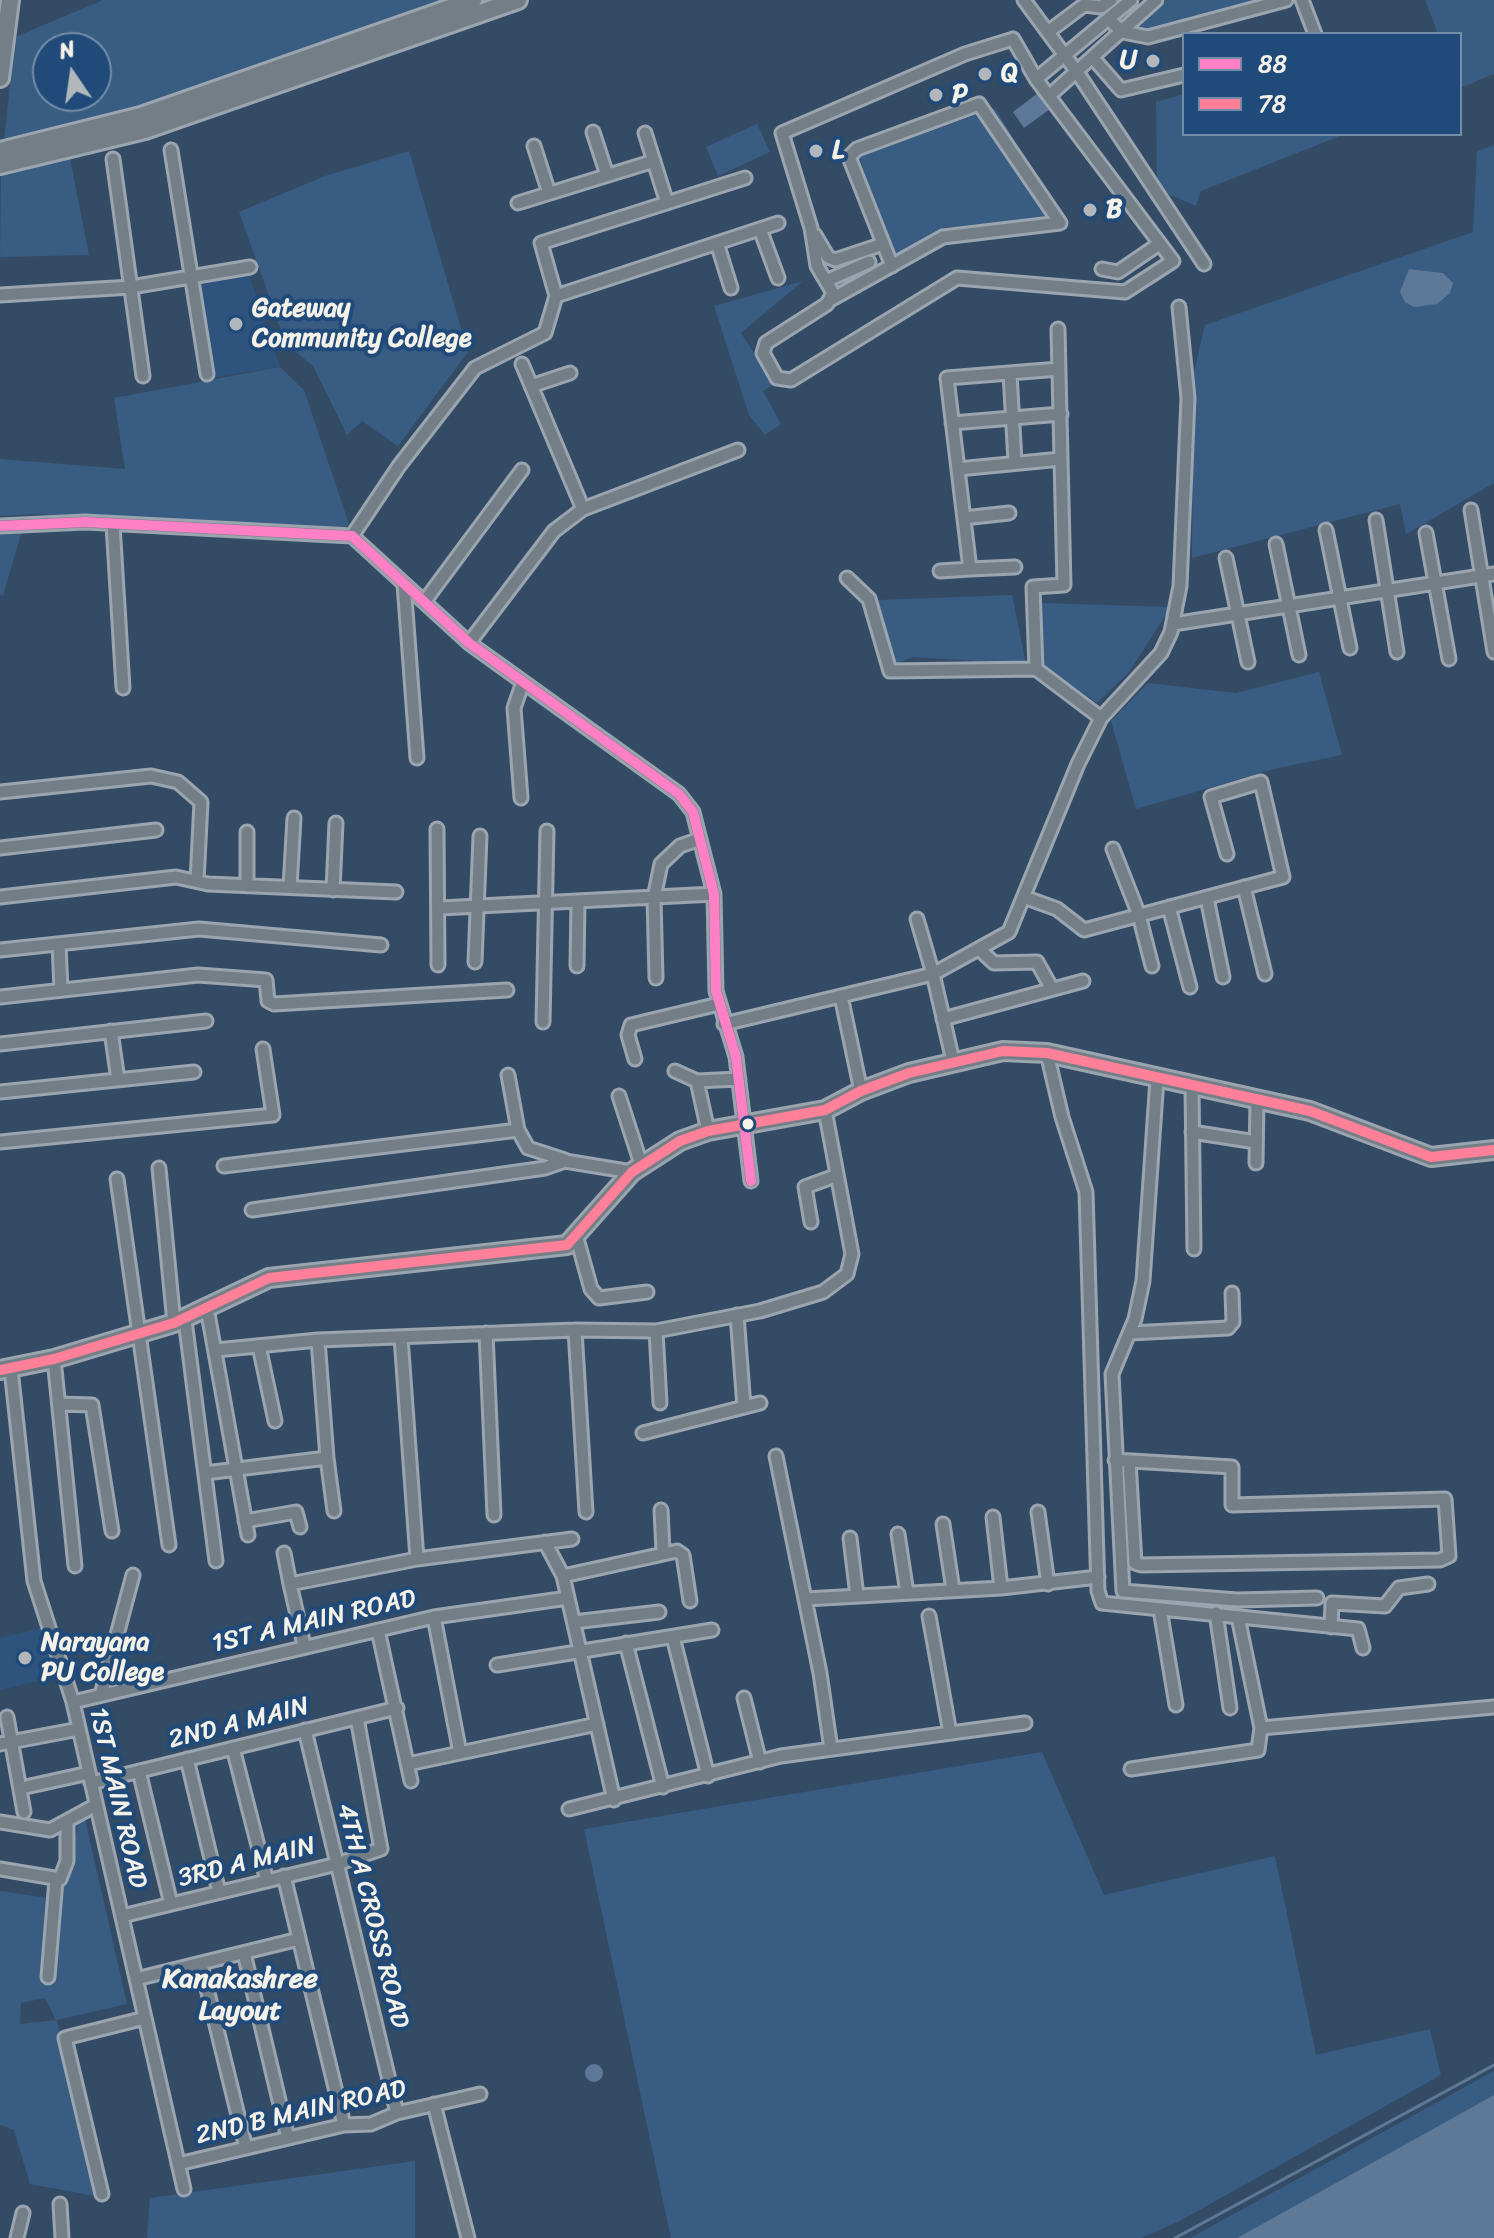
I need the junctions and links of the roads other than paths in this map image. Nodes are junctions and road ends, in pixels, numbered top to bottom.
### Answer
1 (10, 0) edge
2 (473, 0) edge
3 (518, 0) edge
4 (1024, 0) edge
5 (1111, 0) edge
6 (1131, 0) edge
7 (1156, 0) edge
8 (1286, 0) edge
9 (1302, 0) edge
10 (1084, 2) edge
11 (1108, 19) junction
12 (1048, 32) junction
13 (1123, 32) junction
14 (1314, 32) edge
15 (395, 35) junction
16 (1067, 57) junction
17 (1093, 58) junction
18 (1077, 72) junction
19 (1182, 75) edge
20 (0, 78) edge
21 (1036, 79) junction
22 (1049, 96) junction
23 (593, 132) dead end
24 (645, 133) dead end
25 (534, 146) dead end
26 (171, 150) dead end
27 (0, 151) edge
28 (113, 159) dead end
29 (654, 161) junction
30 (0, 165) edge
31 (607, 175) junction
32 (745, 178) dead end
33 (549, 193) junction
34 (518, 203) dead end
35 (667, 203) junction
36 (778, 223) dead end
37 (811, 228) junction
38 (760, 229) junction
39 (717, 243) junction
40 (883, 244) junction
41 (1159, 244) junction
42 (869, 262) dead end
43 (1204, 264) dead end
44 (892, 266) junction
45 (250, 267) dead end
46 (1102, 269) dead end
47 (192, 278) junction
48 (778, 278) dead end
49 (826, 281) junction
50 (131, 287) junction
51 (731, 288) dead end
52 (0, 295) edge
53 (556, 296) junction
54 (830, 300) junction
55 (1179, 307) dead end
56 (1058, 329) dead end
57 (522, 364) dead end
58 (1059, 369) junction
59 (570, 373) dead end
60 (1010, 373) junction
61 (207, 374) dead end
62 (143, 376) dead end
63 (531, 386) junction
64 (1061, 414) junction
65 (1012, 418) junction
66 (952, 423) junction
67 (738, 450) dead end
68 (1061, 459) junction
69 (1015, 462) junction
70 (958, 469) junction
71 (522, 470) dead end
72 (583, 509) junction
73 (1471, 510) dead end
74 (1009, 513) dead end
75 (964, 518) junction
76 (1376, 520) dead end
77 (113, 524) junction
78 (0, 526) edge
79 (1326, 530) dead end
80 (1426, 533) dead end
81 (352, 536) junction
82 (1276, 544) dead end
83 (1226, 558) dead end
84 (1015, 567) dead end
85 (970, 569) junction
86 (940, 571) dead end
87 (1488, 575) edge
88 (847, 578) dead end
89 (404, 584) junction
90 (1437, 584) junction
91 (1389, 591) junction
92 (1339, 599) junction
93 (424, 602) junction
94 (1287, 607) junction
95 (1238, 614) junction
96 (1173, 624) junction
97 (469, 643) junction
98 (1350, 648) dead end
99 (1397, 652) dead end
100 (1494, 652) edge
101 (1299, 655) dead end
102 (1449, 659) dead end
103 (1248, 662) dead end
104 (1036, 669) junction
105 (523, 682) junction
106 (123, 688) dead end
107 (1101, 718) junction
108 (417, 758) dead end
109 (0, 792) edge
110 (521, 798) dead end
111 (294, 818) dead end
112 (336, 823) dead end
113 (437, 829) dead end
114 (156, 830) dead end
115 (547, 831) dead end
116 (247, 832) dead end
117 (480, 836) dead end
118 (700, 839) junction
119 (0, 848) edge
120 (1113, 849) dead end
121 (1227, 854) dead end
122 (197, 881) junction
123 (247, 886) junction
124 (290, 887) junction
125 (1244, 887) junction
126 (333, 890) junction
127 (396, 892) dead end
128 (714, 894) junction
129 (0, 897) edge
130 (1024, 897) junction
131 (654, 898) junction
132 (1207, 898) junction
133 (578, 902) junction
134 (546, 904) junction
135 (478, 907) junction
136 (1169, 907) junction
137 (440, 908) junction
138 (1139, 915) junction
139 (917, 919) dead end
140 (59, 944) junction
141 (381, 945) dead end
142 (979, 949) junction
143 (0, 950) edge
144 (475, 962) dead end
145 (438, 965) dead end
146 (577, 966) dead end
147 (1152, 966) dead end
148 (933, 974) junction
149 (1265, 974) dead end
150 (1223, 977) dead end
151 (656, 978) dead end
152 (1083, 981) dead end
153 (1190, 987) dead end
154 (1052, 989) junction
155 (61, 990) junction
156 (507, 990) dead end
157 (841, 996) junction
158 (0, 997) edge
159 (719, 1004) junction
160 (943, 1019) junction
161 (206, 1021) dead end
162 (543, 1022) dead end
163 (724, 1024) junction
164 (111, 1031) junction
165 (0, 1044) edge
166 (263, 1049) dead end
167 (1047, 1053) junction
168 (635, 1059) dead end
169 (953, 1061) junction
170 (675, 1071) dead end
171 (194, 1072) dead end
172 (508, 1075) dead end
173 (739, 1079) junction
174 (1157, 1079) junction
175 (118, 1080) junction
176 (697, 1081) junction
177 (1192, 1087) junction
178 (861, 1091) junction
179 (0, 1092) edge
180 (619, 1096) dead end
181 (1257, 1100) junction
182 (825, 1110) junction
183 (743, 1125) junction
184 (518, 1130) junction
185 (708, 1131) junction
186 (1192, 1132) junction
187 (0, 1142) edge
188 (1256, 1142) junction
189 (1494, 1150) edge
190 (565, 1161) junction
191 (1256, 1163) dead end
192 (224, 1166) dead end
193 (159, 1168) dead end
194 (636, 1168) junction
195 (835, 1176) junction
196 (117, 1179) dead end
197 (751, 1181) dead end
198 (252, 1210) dead end
199 (811, 1222) dead end
200 (576, 1235) junction
201 (1194, 1249) dead end
202 (647, 1292) dead end
203 (1232, 1293) dead end
204 (207, 1308) junction
205 (737, 1315) junction
206 (179, 1322) junction
207 (575, 1330) junction
208 (656, 1331) junction
209 (486, 1333) junction
210 (1130, 1333) junction
211 (137, 1335) junction
212 (401, 1337) junction
213 (318, 1340) junction
214 (259, 1346) junction
215 (216, 1350) junction
216 (54, 1359) junction
217 (6, 1370) edge
218 (660, 1403) dead end
219 (760, 1403) dead end
220 (59, 1404) junction
221 (744, 1407) junction
222 (275, 1421) dead end
223 (643, 1433) dead end
224 (776, 1456) dead end
225 (327, 1458) junction
226 (1115, 1460) junction
227 (1129, 1461) junction
228 (236, 1469) junction
229 (205, 1473) junction
230 (661, 1510) dead end
231 (334, 1511) dead end
232 (586, 1512) dead end
233 (1038, 1512) dead end
234 (494, 1515) dead end
235 (993, 1517) dead end
236 (245, 1521) junction
237 (943, 1524) dead end
238 (300, 1527) dead end
239 (112, 1531) dead end
240 (898, 1534) dead end
241 (248, 1535) dead end
242 (850, 1538) dead end
243 (572, 1539) dead end
244 (545, 1542) junction
245 (169, 1545) dead end
246 (663, 1551) junction
247 (284, 1553) dead end
248 (417, 1559) junction
249 (216, 1561) dead end
250 (75, 1566) dead end
251 (133, 1575) dead end
252 (563, 1576) junction
253 (1098, 1577) junction
254 (290, 1584) junction
255 (1048, 1584) junction
256 (1428, 1584) dead end
257 (1001, 1588) junction
258 (953, 1590) junction
259 (907, 1593) junction
260 (857, 1596) junction
261 (568, 1598) junction
262 (1317, 1598) dead end
263 (806, 1599) junction
264 (690, 1601) dead end
265 (1160, 1609) junction
266 (659, 1612) dead end
267 (1216, 1613) junction
268 (929, 1616) dead end
269 (434, 1617) junction
270 (1238, 1617) junction
271 (574, 1622) junction
272 (1331, 1627) junction
273 (378, 1630) junction
274 (712, 1630) dead end
275 (673, 1637) junction
276 (626, 1643) junction
277 (304, 1645) junction
278 (1363, 1648) dead end
279 (580, 1650) junction
280 (497, 1665) dead end
281 (101, 1695) junction
282 (744, 1698) dead end
283 (73, 1702) junction
284 (1176, 1705) dead end
285 (1494, 1707) edge
286 (397, 1708) junction
287 (1230, 1708) dead end
288 (7, 1717) dead end
289 (357, 1718) junction
290 (1025, 1723) dead end
291 (597, 1724) junction
292 (1261, 1728) junction
293 (79, 1729) junction
294 (305, 1730) junction
295 (950, 1733) junction
296 (14, 1743) junction
297 (0, 1744) edge
298 (233, 1748) junction
299 (831, 1749) junction
300 (460, 1753) junction
301 (187, 1759) junction
302 (760, 1762) junction
303 (408, 1764) junction
304 (1131, 1769) dead end
305 (139, 1771) junction
306 (708, 1776) junction
307 (90, 1778) junction
308 (411, 1781) dead end
309 (663, 1787) junction
310 (21, 1788) junction
311 (614, 1800) junction
312 (96, 1805) junction
313 (569, 1809) dead end
314 (24, 1812) dead end
315 (0, 1822) edge
316 (67, 1823) junction
317 (337, 1864) junction
318 (0, 1869) edge
319 (284, 1876) junction
320 (56, 1880) junction
321 (267, 1881) junction
322 (219, 1892) junction
323 (171, 1904) junction
324 (122, 1916) junction
325 (299, 1939) junction
326 (244, 1953) junction
327 (201, 1964) junction
328 (48, 1977) dead end
329 (136, 1979) junction
330 (145, 2018) junction
331 (480, 2094) dead end
332 (434, 2104) junction
333 (397, 2113) junction
334 (344, 2125) junction
335 (288, 2138) junction
336 (246, 2148) junction
337 (178, 2164) junction
338 (184, 2189) dead end
339 (102, 2194) dead end
340 (60, 2204) dead end
341 (23, 2213) dead end
342 (17, 2238) edge
343 (62, 2238) edge
344 (468, 2238) edge

1 - 20 main road
2 - 15 main road
3 - 15 main road
4 - 12 street
5 - 10 street
6 - 11 street
7 - 13 street
8 - 13 street
9 - 14 street
10 - 12 street
11 - 13 street
11 - 16 street
12 - 16 street
13 - 17 street
15 - 27 main road
15 - 30 main road
16 - 18 street
16 - 21 street
17 - 18 street
17 - 19 street
18 - 22 street
18 - 43 street
21 - 22 street
21 - 37 street
22 - 41 street
23 - 31 street
24 - 29 street
25 - 33 street
26 - 47 street
28 - 50 street
29 - 31 street
29 - 35 street
31 - 33 street
32 - 35 street
33 - 34 street
35 - 53 street
36 - 38 street
37 - 40 street
37 - 49 street
38 - 39 street
38 - 48 street
39 - 51 street
39 - 53 street
40 - 44 street
40 - 44 street
41 - 46 street
41 - 54 street
42 - 49 street
44 - 54 street
45 - 47 street
47 - 50 street
47 - 61 street
49 - 54 street
50 - 52 street
50 - 62 street
53 - 81 street
55 - 96 street
56 - 58 street
57 - 63 street
58 - 60 street
58 - 64 street
59 - 63 street
60 - 65 street
60 - 66 street
63 - 72 street
64 - 65 street
64 - 68 street
65 - 66 street
65 - 69 street
66 - 70 street
67 - 72 street
68 - 69 street
68 - 104 street
69 - 70 street
70 - 75 street
71 - 93 street
72 - 97 street
73 - 87 street
74 - 75 street
75 - 85 street
76 - 91 street
77 - 78 street
77 - 81 street
77 - 106 street
79 - 92 street
80 - 90 street
81 - 89 street
82 - 94 street
83 - 95 street
84 - 85 street
85 - 86 street
87 - 90 street
87 - 100 street
88 - 104 street
89 - 93 street
89 - 108 street
90 - 91 street
90 - 102 street
91 - 92 street
91 - 99 street
92 - 94 street
92 - 98 street
93 - 97 street
94 - 95 street
94 - 101 street
95 - 96 street
95 - 103 street
96 - 107 street
97 - 105 street
104 - 107 street
105 - 110 street
105 - 118 street
107 - 130 street
109 - 122 street
111 - 124 street
112 - 126 street
113 - 137 street
114 - 119 street
115 - 134 street
116 - 123 street
117 - 135 street
118 - 128 street
118 - 131 street
120 - 138 street
121 - 125 street
122 - 123 street
122 - 129 street
123 - 124 street
124 - 126 street
125 - 132 street
125 - 149 street
126 - 127 street
128 - 131 street
128 - 159 street
130 - 138 street
130 - 142 street
131 - 133 street
131 - 151 street
132 - 136 street
132 - 150 street
133 - 134 street
133 - 146 street
134 - 135 street
134 - 162 street
135 - 137 street
135 - 144 street
136 - 138 street
136 - 153 street
137 - 145 street
138 - 147 street
139 - 148 street
140 - 141 street
140 - 143 street
140 - 155 street
142 - 148 street
142 - 154 street
148 - 157 street
148 - 160 street
152 - 154 street
154 - 160 street
155 - 156 street
155 - 158 street
157 - 163 street
157 - 178 street
159 - 163 street
159 - 168 street
160 - 169 street
161 - 164 street
163 - 173 street
164 - 165 street
164 - 175 street
166 - 187 street
167 - 169 main road
167 - 174 main road
167 - 253 street
169 - 178 main road
170 - 176 street
171 - 175 street
172 - 184 street
173 - 176 street
173 - 183 street
174 - 177 main road
174 - 210 street
175 - 179 street
176 - 185 street
177 - 181 main road
177 - 186 street
178 - 182 main road
180 - 194 street
181 - 188 street
181 - 189 main road
182 - 183 main road
182 - 195 street
183 - 185 main road
183 - 197 street
184 - 190 street
184 - 192 street
185 - 194 main road
186 - 188 street
186 - 201 street
188 - 191 street
190 - 194 street
190 - 198 street
193 - 206 street
194 - 200 main road
195 - 199 street
195 - 205 street
196 - 211 street
200 - 202 street
200 - 204 main road
203 - 210 street
204 - 206 main road
204 - 215 street
205 - 208 street
205 - 221 street
206 - 211 main road
206 - 229 street
207 - 208 street
207 - 209 street
207 - 232 street
208 - 218 street
209 - 212 street
209 - 234 street
210 - 226 street
211 - 216 main road
211 - 245 street
212 - 213 street
212 - 248 street
213 - 214 street
213 - 225 street
214 - 215 street
214 - 222 street
215 - 228 street
216 - 217 main road
216 - 220 street
217 - 283 street, 1ST MAIN ROAD
219 - 221 street
220 - 239 street
220 - 250 street
221 - 223 street
224 - 263 street
225 - 228 street
225 - 231 street
226 - 227 street
226 - 262 street
227 - 227 street
228 - 229 street
228 - 236 street
229 - 249 street
230 - 246 street
233 - 255 street
235 - 257 street
236 - 238 street
236 - 241 street
237 - 258 street
240 - 259 street
242 - 260 street
243 - 244 street
244 - 248 street
244 - 252 street
246 - 252 street
246 - 264 street
247 - 254 street
248 - 254 street
251 - 281 street
252 - 261 street
253 - 255 street
253 - 265 street
254 - 277 street
255 - 257 street
256 - 272 street
257 - 258 street
258 - 259 street
259 - 260 street
260 - 263 street
261 - 269 street, 1ST A MAIN ROAD
261 - 271 street
263 - 299 street
265 - 267 street
265 - 284 street
266 - 271 street
267 - 270 street
267 - 287 street
268 - 295 street
269 - 273 street, 1ST A MAIN ROAD
269 - 300 street
270 - 272 street
270 - 292 street
271 - 279 street
272 - 278 street
273 - 277 street, 1ST A MAIN ROAD
273 - 286 street
274 - 275 street
275 - 276 street
275 - 306 street
276 - 279 street
276 - 309 street
277 - 281 street, 1ST A MAIN ROAD
279 - 280 street
279 - 291 street
281 - 283 street, 1ST A MAIN ROAD
282 - 302 street
283 - 293 street, 1ST MAIN ROAD
285 - 292 street
286 - 289 street, 2ND A MAIN
286 - 303 street
288 - 296 street
289 - 294 street, 2ND A MAIN
289 - 317 street, 3RD A MAIN
290 - 295 street
291 - 300 street
291 - 311 street
292 - 304 street
293 - 296 street
293 - 307 street, 1ST MAIN ROAD
294 - 298 street, 2ND A MAIN
294 - 317 street, 4TH A CROSS ROAD
295 - 299 street
296 - 297 street
296 - 310 street
298 - 301 street, 2ND A MAIN
298 - 321 street
299 - 302 street
300 - 303 street
301 - 305 street, 2ND A MAIN
301 - 322 street
302 - 306 street
303 - 308 street
305 - 307 street, 2ND A MAIN
305 - 323 street
306 - 309 street
307 - 310 street, 2ND A MAIN
307 - 312 street, 1ST MAIN ROAD
309 - 311 street
310 - 314 street
311 - 313 street
312 - 316 street
312 - 324 street, 1ST MAIN ROAD
315 - 316 street
316 - 320 street
317 - 319 street, 3RD A MAIN
317 - 333 street, 4TH A CROSS ROAD
318 - 320 street
319 - 321 street, 3RD A MAIN
319 - 325 street
320 - 328 street
321 - 322 street, 3RD A MAIN
322 - 323 street, 3RD A MAIN
323 - 324 street, 3RD A MAIN
324 - 329 street, 1ST MAIN ROAD
325 - 326 street
325 - 334 street
326 - 327 street
326 - 335 street
327 - 329 street
327 - 336 street
329 - 330 street, 1ST MAIN ROAD
330 - 337 street, 1ST MAIN ROAD
330 - 339 street
331 - 332 street, 2ND B MAIN ROAD
332 - 333 street, 2ND B MAIN ROAD
332 - 344 street
333 - 334 street, 2ND B MAIN ROAD
334 - 335 street, 2ND B MAIN ROAD
335 - 336 street, 2ND B MAIN ROAD
336 - 337 street, 2ND B MAIN ROAD
337 - 338 street, 1ST MAIN ROAD
340 - 343 street
341 - 342 street

